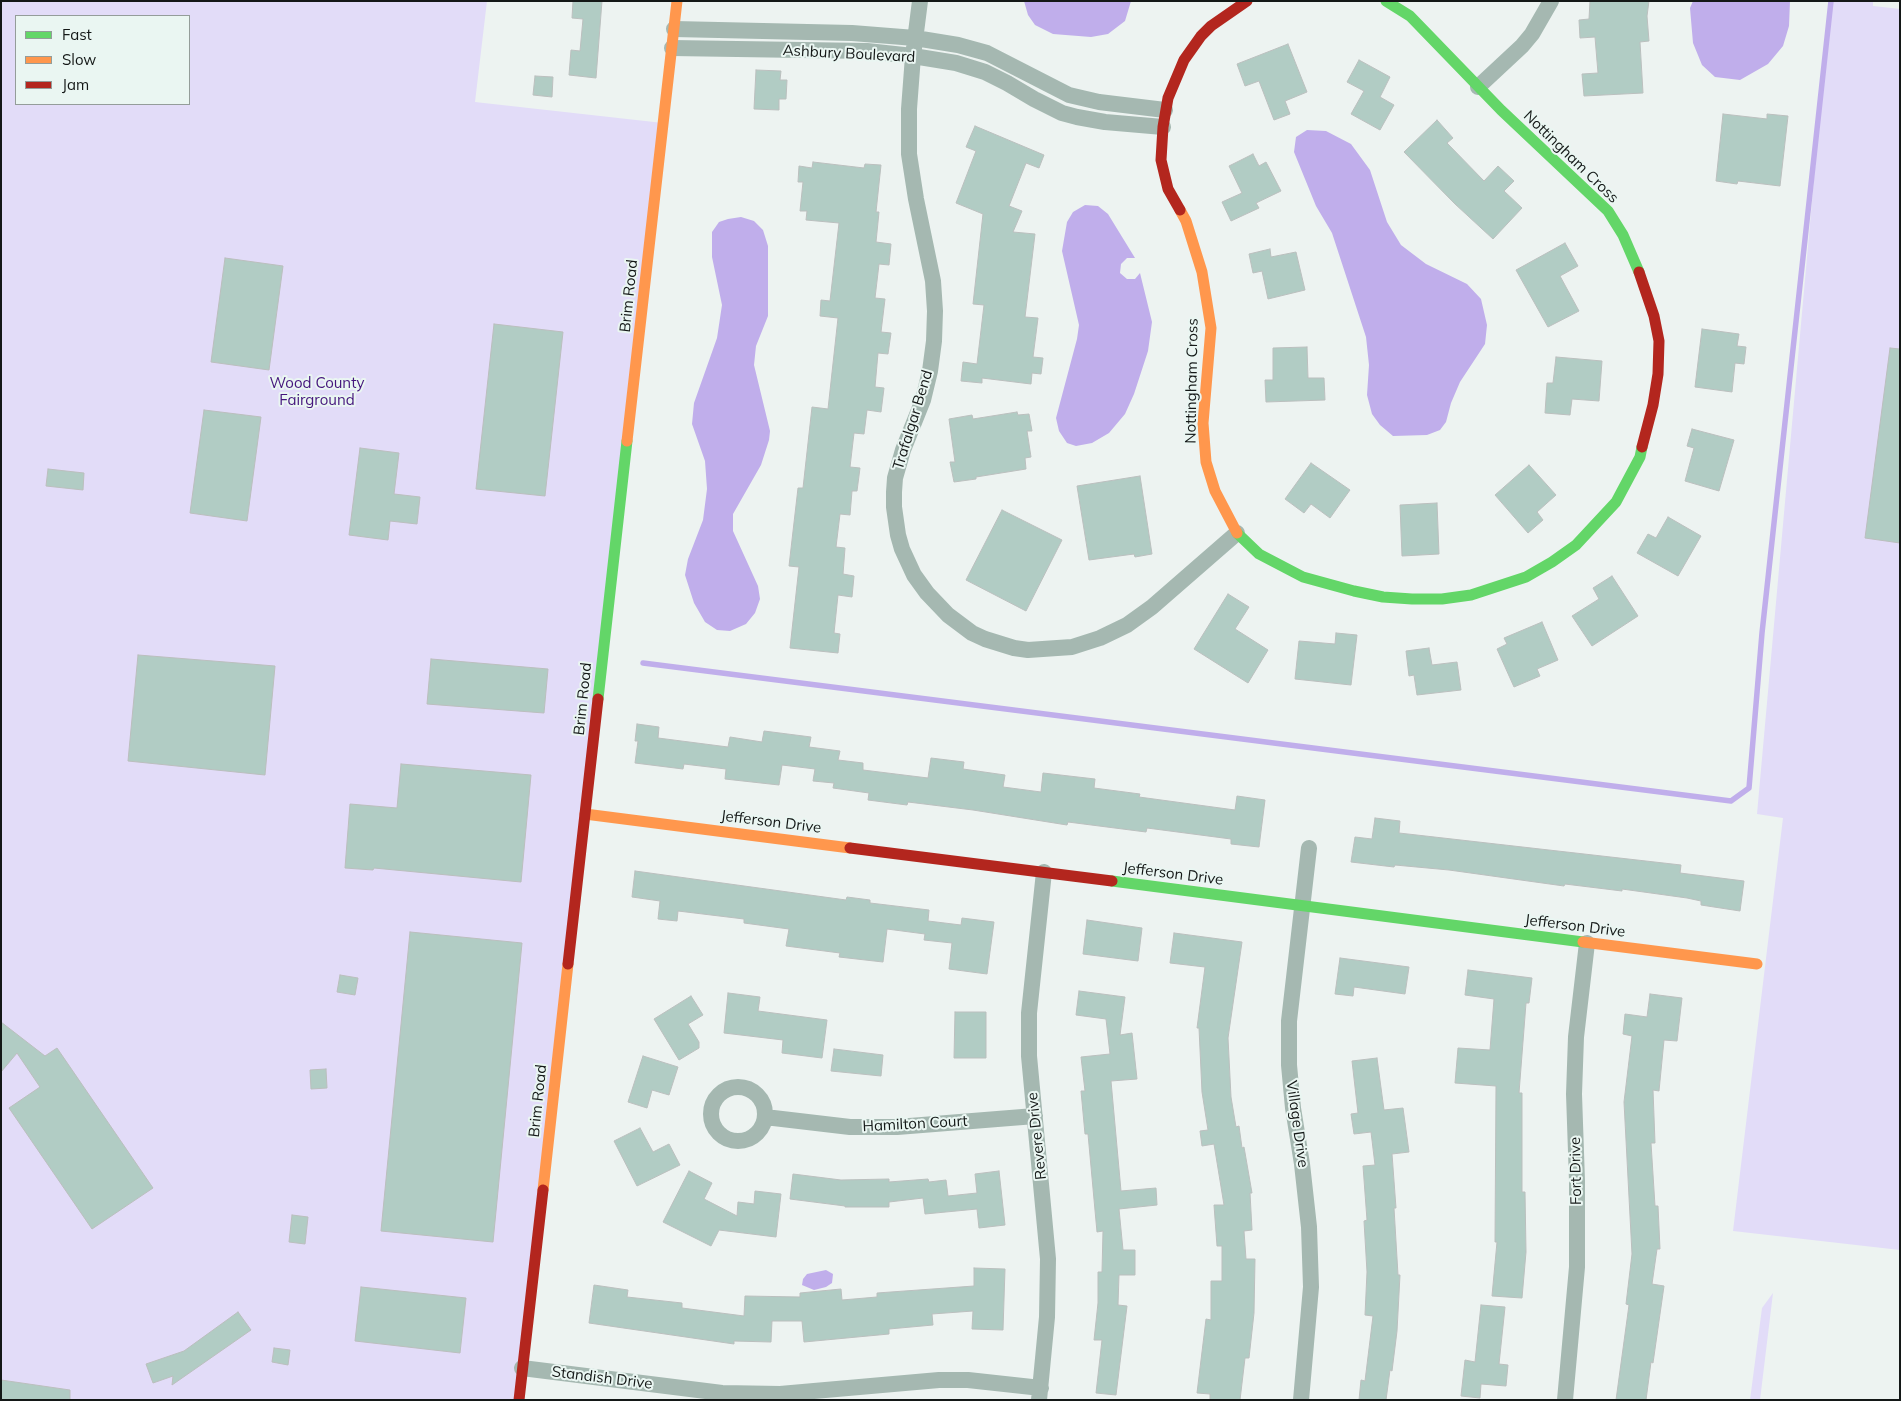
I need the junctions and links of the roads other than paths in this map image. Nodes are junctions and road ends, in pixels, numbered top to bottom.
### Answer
1 (677, 1) edge
2 (920, 1) edge
3 (1247, 1) edge
4 (1386, 1) edge
5 (1551, 1) edge
6 (674, 29) junction
7 (914, 38) junction
8 (672, 48) junction
9 (913, 56) junction
10 (1478, 87) junction
11 (1165, 110) junction
12 (1163, 127) junction
13 (1237, 533) junction
14 (585, 814) junction
15 (1309, 848) dead end
16 (1044, 872) junction
17 (1302, 906) junction
18 (1588, 943) junction
19 (1757, 964) dead end
20 (1034, 1116) junction
21 (765, 1117) dead end
22 (522, 1368) junction
23 (1040, 1394) edge
24 (519, 1400) edge
25 (1300, 1400) edge
26 (1564, 1400) edge

1 - 6 street, Brim Road
2 - 7 street, Trafalgar Bend
3 - 11 street, Nottingham Cross
4 - 10 street, Nottingham Cross
5 - 10 street
6 - 7 street, Ashbury Boulevard
6 - 8 street, Brim Road
7 - 9 street, Trafalgar Bend
7 - 11 street, Ashbury Boulevard
8 - 9 street, Ashbury Boulevard
8 - 14 street, Brim Road
9 - 12 street, Ashbury Boulevard
9 - 13 street, Trafalgar Bend
10 - 13 street, Nottingham Cross
11 - 12 street, Nottingham Cross
12 - 13 street, Nottingham Cross
14 - 16 street, Jefferson Drive
14 - 22 street, Brim Road
15 - 17 street, Village Drive
16 - 17 street, Jefferson Drive
16 - 20 street, Revere Drive
17 - 18 street, Jefferson Drive
17 - 25 street, Village Drive
18 - 19 street, Jefferson Drive
18 - 26 street, Fort Drive
20 - 21 street, Hamilton Court
20 - 23 street, Revere Drive
22 - 23 street, Standish Drive
22 - 24 street, Brim Road

